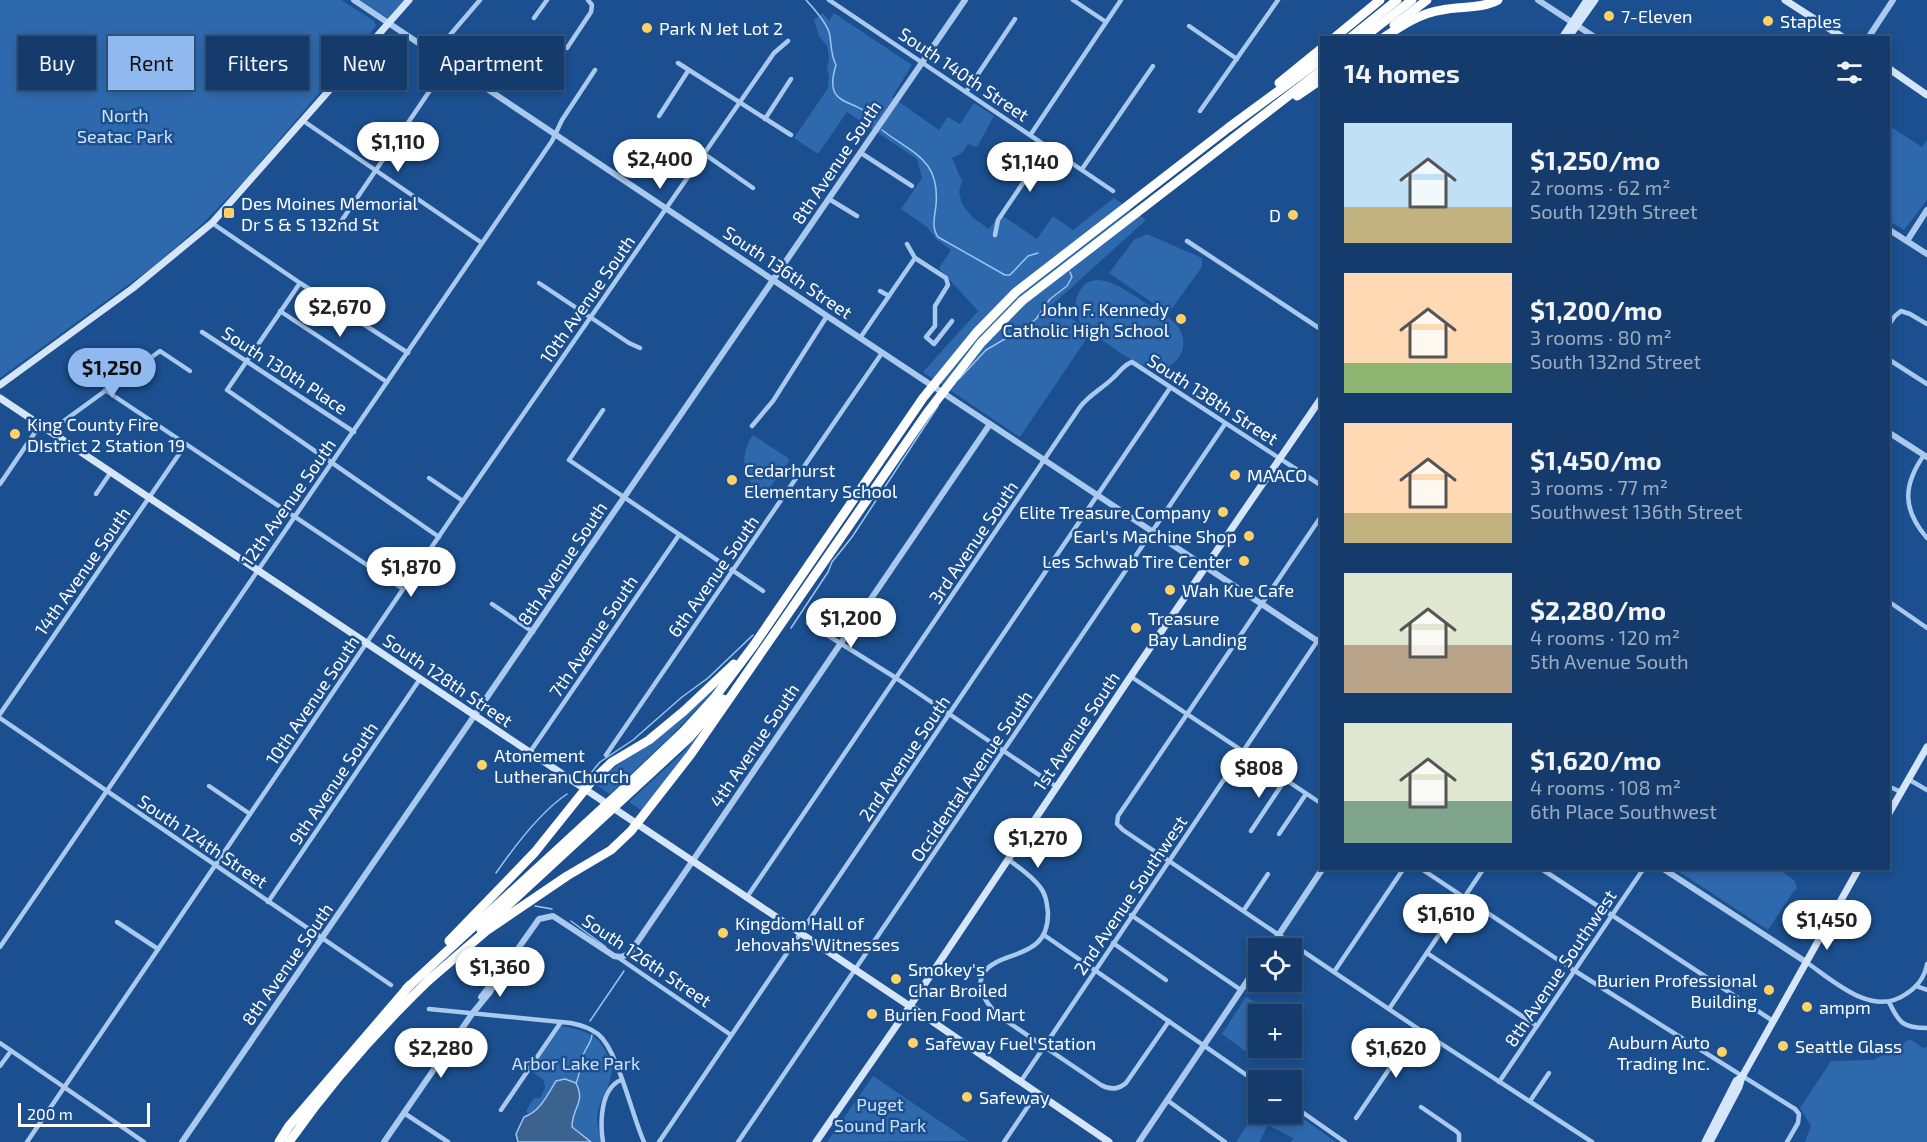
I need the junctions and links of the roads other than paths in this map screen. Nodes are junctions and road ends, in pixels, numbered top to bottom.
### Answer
1 (354, 0) edge
2 (409, 0) edge
3 (480, 0) edge
4 (547, 0) edge
5 (588, 0) edge
6 (829, 0) edge
7 (843, 0) edge
8 (964, 0) edge
9 (1073, 0) edge
10 (1121, 0) edge
11 (1278, 0) edge
12 (1371, 0) edge
13 (1380, 0) edge
14 (1397, 0) edge
15 (1412, 0) edge
16 (1427, 0) edge
17 (1498, 0) edge
18 (1538, 0) edge
19 (1587, 0) edge
20 (1595, 0) edge
21 (1785, 0) edge
22 (1893, 0) edge
23 (839, 6) junction
24 (534, 18) dead end
25 (1015, 19) dead end
26 (389, 22) junction
27 (1106, 22) junction
28 (1575, 23) junction
29 (1189, 26) dead end
30 (450, 35) dead end
31 (1336, 36) edge
32 (1352, 36) edge
33 (1366, 36) edge
34 (1381, 36) edge
35 (1386, 36) edge
36 (1564, 36) edge
37 (1569, 36) edge
38 (1593, 36) edge
39 (1841, 36) edge
40 (1869, 36) edge
41 (788, 41) dead end
42 (567, 48) dead end
43 (1320, 50) edge
44 (1237, 58) junction
45 (1320, 60) edge
46 (922, 62) junction
47 (678, 63) dead end
48 (1153, 66) dead end
49 (1890, 69) edge
50 (596, 70) dead end
51 (688, 71) junction
52 (1320, 72) edge
53 (791, 79) dead end
54 (1320, 80) edge
55 (430, 90) edge
56 (966, 92) junction
57 (1927, 94) edge
58 (738, 103) junction
59 (1200, 111) dead end
60 (658, 116) dead end
61 (765, 119) junction
62 (302, 120) junction
63 (1228, 128) junction
64 (555, 134) junction
65 (1031, 134) junction
66 (791, 135) dead end
67 (1048, 146) junction
68 (703, 153) junction
69 (861, 153) junction
70 (1211, 154) junction
71 (1082, 169) junction
72 (375, 171) junction
73 (912, 186) dead end
74 (753, 188) dead end
75 (1113, 191) dead end
76 (829, 199) junction
77 (666, 208) junction
78 (1927, 210) edge
79 (857, 216) dead end
80 (212, 223) junction
81 (340, 223) dead end
82 (1890, 230) edge
83 (995, 236) dead end
84 (1187, 241) dead end
85 (1907, 241) junction
86 (482, 243) junction
87 (908, 244) dead end
88 (1927, 254) edge
89 (915, 258) junction
90 (773, 280) junction
91 (300, 283) junction
92 (539, 284) dead end
93 (880, 291) dead end
94 (889, 296) junction
95 (280, 311) junction
96 (826, 316) junction
97 (590, 317) junction
98 (952, 321) dead end
99 (1890, 323) edge
100 (1927, 324) edge
101 (1320, 329) edge
102 (202, 332) dead end
103 (860, 338) junction
104 (640, 348) dead end
105 (882, 352) junction
106 (408, 353) junction
107 (1890, 360) edge
108 (246, 362) junction
109 (1131, 362) joint
110 (190, 370) dead end
111 (387, 382) junction
112 (1927, 384) edge
113 (0, 385) edge
114 (1170, 388) junction
115 (105, 390) junction
116 (0, 398) edge
117 (1320, 400) edge
118 (603, 410) dead end
119 (990, 424) junction
120 (1225, 424) junction
121 (40, 425) junction
122 (752, 426) dead end
123 (50, 431) junction
124 (354, 432) junction
125 (1890, 433) edge
126 (186, 444) junction
127 (1925, 456) edge
128 (1279, 459) junction
129 (1044, 460) junction
130 (332, 462) junction
131 (111, 472) junction
132 (429, 478) dead end
133 (0, 484) edge
134 (1320, 485) edge
135 (96, 494) dead end
136 (1098, 496) junction
137 (149, 498) junction
138 (624, 498) junction
139 (464, 501) junction
140 (295, 517) junction
141 (1320, 518) edge
142 (1152, 532) junction
143 (679, 535) junction
144 (439, 537) junction
145 (1927, 538) edge
146 (1206, 568) junction
147 (257, 570) junction
148 (733, 570) junction
149 (404, 589) junction
150 (763, 591) dead end
151 (1890, 602) edge
152 (492, 604) dead end
153 (1261, 604) junction
154 (808, 623) dead end
155 (1927, 628) edge
156 (533, 632) junction
157 (1319, 642) edge
158 (367, 643) junction
159 (841, 643) junction
160 (754, 645) junction
161 (765, 649) junction
162 (1130, 676) junction
163 (896, 678) junction
164 (420, 679) junction
165 (950, 714) junction
166 (1187, 714) junction
167 (475, 715) junction
168 (0, 716) edge
169 (1927, 747) edge
170 (1242, 751) junction
171 (530, 752) junction
172 (1004, 752) junction
173 (606, 755) dead end
174 (1908, 779) junction
175 (1285, 780) junction
176 (209, 786) dead end
177 (1057, 787) junction
178 (1890, 787) edge
179 (584, 789) junction
180 (1927, 790) edge
181 (107, 791) junction
182 (624, 792) junction
183 (1901, 792) junction
184 (1306, 794) junction
185 (1320, 803) edge
186 (1890, 811) edge
187 (250, 814) junction
188 (594, 820) junction
189 (637, 824) junction
190 (1251, 831) dead end
191 (1279, 834) dead end
192 (1008, 860) junction
193 (693, 861) junction
194 (1168, 861) junction
195 (215, 865) junction
196 (1322, 870) edge
197 (1403, 870) edge
198 (1422, 870) edge
199 (1483, 870) edge
200 (1543, 870) edge
201 (1643, 870) edge
202 (1665, 870) edge
203 (1857, 870) edge
204 (1268, 874) dead end
205 (747, 897) junction
206 (1464, 898) junction
207 (268, 902) junction
208 (1244, 910) junction
209 (1131, 915) junction
210 (1611, 917) junction
211 (117, 922) dead end
212 (801, 934) junction
213 (1044, 935) junction
214 (1279, 935) junction
215 (1277, 938) edge
216 (323, 939) junction
217 (1113, 943) junction
218 (0, 947) edge
219 (158, 948) junction
220 (1427, 953) junction
221 (619, 958) junction
222 (1806, 962) junction
223 (1927, 964) edge
224 (855, 970) junction
225 (1575, 970) junction
226 (1095, 971) junction
227 (1334, 972) junction
228 (429, 980) junction
229 (1166, 980) dead end
230 (1248, 980) edge
231 (391, 986) dead end
232 (1916, 986) junction
233 (406, 989) junction
234 (1241, 990) junction
235 (1927, 990) edge
236 (1888, 1002) junction
237 (910, 1006) junction
238 (429, 1009) dead end
239 (1389, 1009) junction
240 (472, 1014) junction
241 (1773, 1021) junction
242 (561, 1022) junction
243 (1169, 1022) junction
244 (1537, 1026) junction
245 (1417, 1028) junction
246 (1927, 1028) edge
247 (731, 1035) junction
248 (0, 1043) edge
249 (1204, 1045) junction
250 (1045, 1047) junction
251 (11, 1051) junction
252 (0, 1066) edge
253 (1549, 1073) dead end
254 (1248, 1076) edge
255 (1742, 1077) junction
256 (621, 1080) junction
257 (1021, 1081) junction
258 (1499, 1082) junction
259 (64, 1087) junction
260 (1037, 1093) junction
261 (1167, 1100) junction
262 (1530, 1101) junction
263 (1421, 1107) dead end
264 (501, 1110) dead end
265 (404, 1113) junction
266 (1302, 1113) edge
267 (1356, 1118) dead end
268 (1460, 1141) edge
269 (27, 1142) edge
270 (144, 1142) edge
271 (182, 1142) edge
272 (279, 1142) edge
273 (288, 1142) edge
274 (384, 1142) edge
275 (448, 1142) edge
276 (603, 1142) edge
277 (644, 1142) edge
278 (659, 1142) edge
279 (738, 1142) edge
280 (816, 1142) edge
281 (1004, 1142) edge
282 (1109, 1142) edge
283 (1139, 1142) edge
284 (1225, 1142) edge
285 (1345, 1142) edge
286 (1592, 1142) edge
287 (1705, 1142) edge
288 (1710, 1142) edge
289 (1786, 1142) edge

1 - 26 street, South 136th Street
2 - 26 main road
3 - 30 street
4 - 24 street
5 - 42 street
6 - 23 street, South 140th Street
7 - 23 street
8 - 46 street, 8th Avenue South
9 - 27 street
10 - 27 street
11 - 44 street
12 - 31 highway
13 - 31 highway
14 - 32 highway
15 - 33 highway
16 - 34 highway
17 - 35 highway
18 - 28 street
19 - 28 main road
20 - 28 main road
21 - 39 main road
22 - 40 street
23 - 46 street, South 140th Street
25 - 56 street
26 - 62 main road
26 - 64 street, South 136th Street
27 - 65 street
28 - 36 main road
28 - 37 main road
28 - 38 street
29 - 44 street
41 - 58 street, 10th Avenue South
43 - 63 highway
44 - 59 street
45 - 63 highway
46 - 56 street, South 140th Street
46 - 69 street, 8th Avenue South
47 - 51 street
48 - 71 street
49 - 57 main road
50 - 64 street, 12th Avenue South
51 - 58 street
51 - 60 street
52 - 70 highway
53 - 61 street
54 - 70 highway
55 - 72 street
56 - 65 street, South 140th Street
58 - 61 street
58 - 68 street, 10th Avenue South
61 - 66 street
62 - 72 street
62 - 80 main road
63 - 160 highway
64 - 77 street, South 136th Street
64 - 86 street, 12th Avenue South
65 - 67 street, South 140th Street
67 - 71 street, South 140th Street
67 - 83 street
68 - 74 street
68 - 77 street, 10th Avenue South
69 - 73 street
69 - 76 street, 8th Avenue South
70 - 161 highway
71 - 75 street, South 140th Street
72 - 81 street
72 - 86 street
76 - 79 street
76 - 90 street, 8th Avenue South
77 - 90 street, South 136th Street
77 - 97 street, 10th Avenue South
78 - 85 street
80 - 91 street
80 - 113 main road
82 - 85 street
84 - 101 street
85 - 88 street
86 - 106 street, 12th Avenue South
87 - 89 street
89 - 94 street
89 - 98 street
90 - 96 street, South 136th Street
90 - 138 street, 8th Avenue South
91 - 95 street
91 - 106 street
92 - 97 street
93 - 94 street
94 - 103 street
95 - 108 street
95 - 111 street
96 - 103 street, South 136th Street
96 - 122 street
97 - 104 street
97 - 139 street, 10th Avenue South
99 - 100 street
102 - 108 street, South 130th Place
103 - 105 street, South 136th Street
105 - 119 street, South 136th Street
105 - 148 street, 6th Avenue South
106 - 111 street, 12th Avenue South
107 - 112 street
108 - 124 street, South 130th Place
108 - 130 street
109 - 114 street, South 138th Street
109 - 129 street, 3rd Avenue South
110 - 115 street
111 - 124 street, 12th Avenue South
114 - 120 street, South 138th Street
114 - 136 street, 2nd Avenue South
115 - 123 street
115 - 126 street
116 - 121 main road, South 128th Street
117 - 128 main road, 1st Avenue South
118 - 138 street
119 - 129 street, South 136th Street
119 - 159 street, 4th Avenue South
120 - 128 street, South 138th Street
120 - 142 street, Occidental Avenue South
121 - 123 main road, South 128th Street
121 - 133 street
123 - 131 main road, South 128th Street
124 - 130 street, 12th Avenue South
125 - 127 street
126 - 137 street, 14th Avenue South
126 - 140 street
127 - 145 street
128 - 134 street, South 138th Street
128 - 146 main road, 1st Avenue South
129 - 136 street, South 136th Street
129 - 163 street, 3rd Avenue South
130 - 140 street, 12th Avenue South
130 - 144 street
131 - 135 street
131 - 137 main road, South 128th Street
132 - 139 street
136 - 142 street, South 136th Street
136 - 165 street, 2nd Avenue South
137 - 147 main road, South 128th Street
137 - 168 street, 14th Avenue South
138 - 143 street
138 - 156 street, 8th Avenue South
139 - 144 street, 10th Avenue South
140 - 147 street, 12th Avenue South
140 - 149 street
141 - 153 street
142 - 146 street, South 136th Street
142 - 172 street, Occidental Avenue South
143 - 148 street
143 - 171 street, 7th Avenue South
144 - 149 street, 10th Avenue South
146 - 153 street, South 136th Street
146 - 162 main road, 1st Avenue South
147 - 158 main road, South 128th Street
147 - 181 street, 12th Avenue South
148 - 150 street
148 - 173 street, 6th Avenue South
149 - 158 street, 10th Avenue South
151 - 155 street
152 - 156 street
153 - 157 street, South 136th Street
153 - 166 street
154 - 159 street
156 - 167 street, 8th Avenue South
157 - 170 street, 2nd Avenue Southwest
158 - 164 main road, South 128th Street
158 - 187 street, 10th Avenue South
159 - 163 street
159 - 193 street, 4th Avenue South
160 - 179 highway
160 - 182 highway
161 - 182 highway
161 - 189 highway
162 - 166 street
162 - 177 main road, 1st Avenue South
163 - 165 street
163 - 205 street, 3rd Avenue South
164 - 167 main road, South 128th Street
164 - 207 street, 9th Avenue South
165 - 172 street
165 - 212 street, 2nd Avenue South
166 - 170 street
166 - 194 street
167 - 171 main road, South 128th Street
167 - 216 street, 8th Avenue South
168 - 181 street, South 124th Street
169 - 174 main road
170 - 175 street
170 - 194 street, 2nd Avenue Southwest
171 - 179 main road, South 128th Street
172 - 177 street
172 - 224 street, Occidental Avenue South
174 - 180 street
174 - 183 main road
175 - 184 street
175 - 190 street
176 - 187 street
177 - 192 main road, 1st Avenue South
178 - 183 street
179 - 189 main road, South 128th Street
179 - 233 highway
181 - 195 street, South 124th Street
181 - 218 street, 12th Avenue South
182 - 188 highway
183 - 186 main road
184 - 185 street
184 - 191 street
187 - 195 street, 10th Avenue South
188 - 228 highway
188 - 233 highway
189 - 193 main road, South 128th Street
189 - 228 highway
192 - 213 street
192 - 237 main road, 1st Avenue South
193 - 205 main road, South 128th Street
193 - 221 street, 4th Avenue South
194 - 208 street
194 - 209 street, 2nd Avenue Southwest
195 - 207 street, South 124th Street
195 - 219 street, 10th Avenue South
196 - 214 street
197 - 227 street
198 - 206 street
199 - 206 street
200 - 210 street
201 - 210 street, 8th Avenue Southwest
202 - 222 street
203 - 222 main road
204 - 208 street
205 - 212 main road, South 128th Street
206 - 220 street
206 - 225 street
207 - 216 street, South 124th Street
208 - 214 street
209 - 217 street, 2nd Avenue Southwest
209 - 234 street
210 - 225 street, 8th Avenue Southwest
210 - 241 street
211 - 219 street
212 - 224 main road, South 128th Street
212 - 247 street, 2nd Avenue South
213 - 226 street
213 - 250 street
214 - 215 street
214 - 227 street
216 - 231 street, South 124th Street
216 - 271 street, 8th Avenue South
217 - 226 street, 2nd Avenue Southwest
217 - 229 street
219 - 259 street, 10th Avenue South
220 - 239 street
220 - 244 street
221 - 240 street, South 126th Street
221 - 247 street, South 126th Street
222 - 236 street
222 - 241 main road
223 - 232 street
224 - 237 main road, South 128th Street
224 - 279 street, Occidental Avenue South
225 - 244 street, 8th Avenue Southwest
225 - 255 street
226 - 243 street
226 - 250 street, 2nd Avenue Southwest
227 - 239 street
228 - 273 highway
230 - 234 street
232 - 235 street
232 - 236 street
233 - 272 highway
234 - 249 street
236 - 246 street
237 - 257 main road, South 128th Street
237 - 280 main road, 1st Avenue South
238 - 240 street
239 - 245 street
240 - 242 street
240 - 265 street
241 - 255 main road
242 - 256 street
242 - 264 street
243 - 249 street
243 - 250 street
244 - 258 street, 8th Avenue Southwest
245 - 258 street
245 - 267 street
247 - 278 street, 2nd Avenue South
248 - 251 street
249 - 254 street
249 - 261 street
250 - 257 street, 2nd Avenue Southwest
251 - 252 street
251 - 259 street
253 - 262 street
255 - 287 main road
255 - 288 main road
255 - 289 street
256 - 276 street
256 - 277 street
257 - 260 main road, South 128th Street
258 - 262 street
259 - 269 street, 10th Avenue South
259 - 270 street
260 - 281 street
260 - 282 main road, South 128th Street
261 - 283 street
261 - 284 street
262 - 286 street
263 - 268 street
265 - 274 street
265 - 275 street
266 - 285 street

